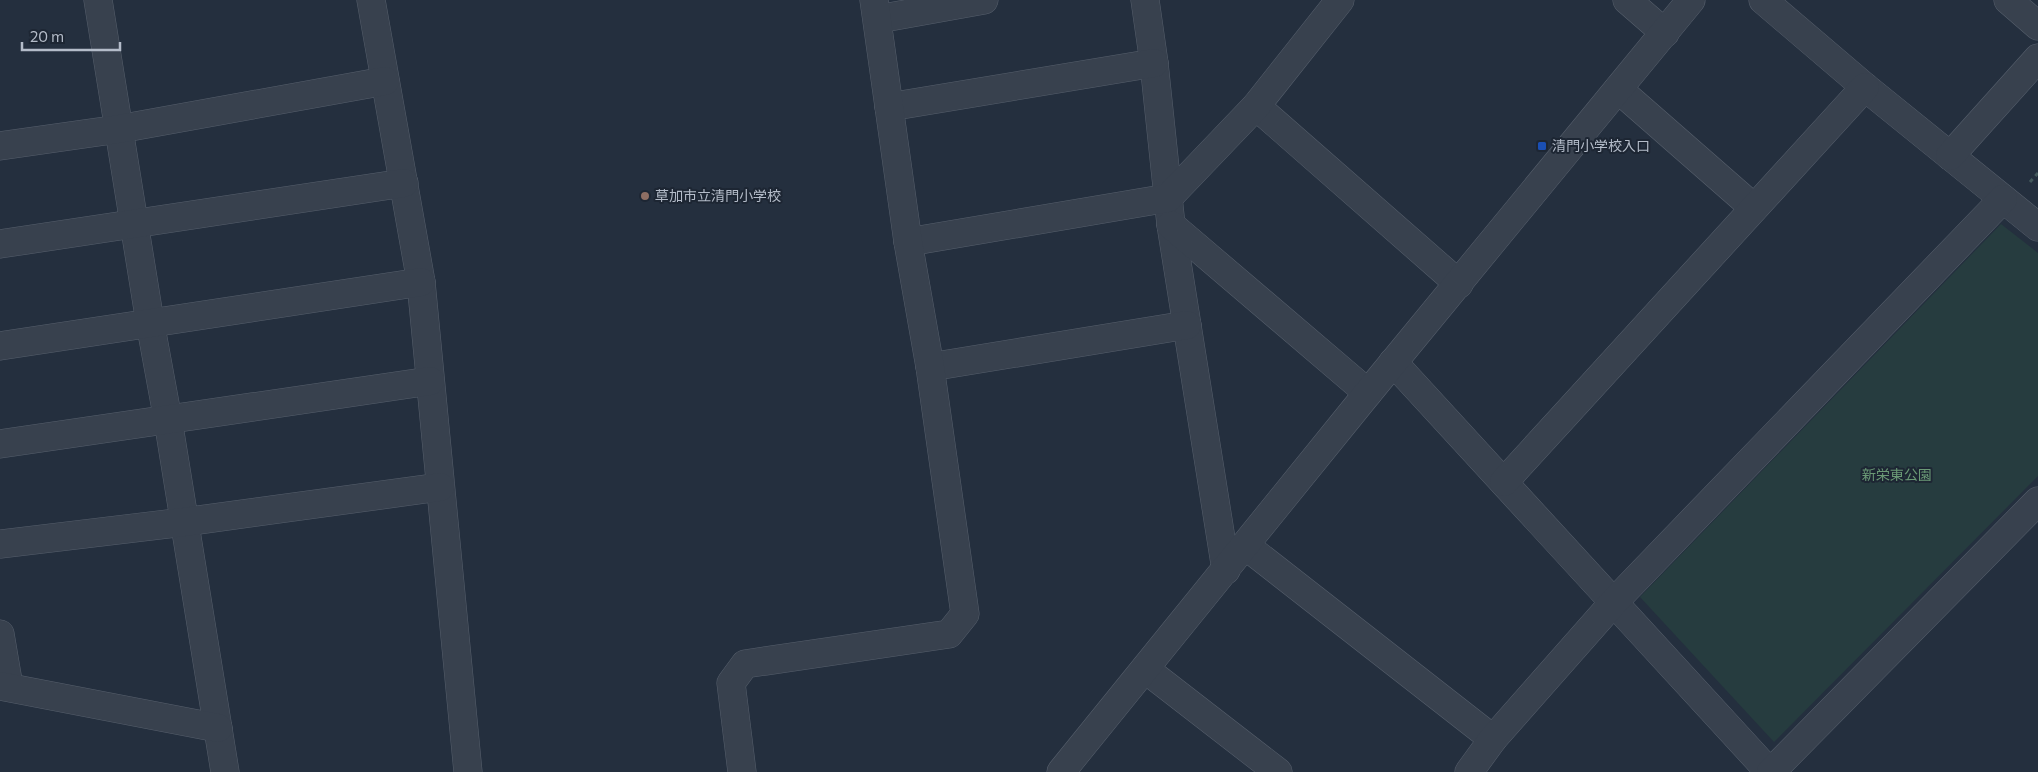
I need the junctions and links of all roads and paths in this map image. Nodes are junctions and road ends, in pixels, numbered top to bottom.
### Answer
1 (98, 0) edge
2 (371, 0) edge
3 (984, 0) edge
4 (1145, 0) edge
5 (1340, 0) edge
6 (1628, 0) edge
7 (1691, 0) edge
8 (1763, 0) edge
9 (2008, 0) edge
10 (876, 10) edge
11 (2038, 26) edge
12 (1664, 33) junction
13 (2038, 58) edge
14 (1154, 63) junction
15 (386, 81) junction
16 (1865, 88) junction
17 (1618, 89) junction
18 (1256, 106) junction
19 (889, 107) junction
20 (118, 129) junction
21 (0, 146) edge
22 (1950, 156) junction
23 (404, 183) junction
24 (1168, 198) junction
25 (2003, 199) junction
26 (1754, 208) junction
27 (134, 223) junction
28 (1171, 225) junction
29 (2038, 227) edge
30 (908, 242) junction
31 (0, 244) edge
32 (421, 282) junction
33 (1458, 284) junction
34 (150, 322) junction
35 (1187, 326) junction
36 (0, 346) edge
37 (1393, 362) junction
38 (930, 367) junction
39 (430, 381) junction
40 (1368, 393) junction
41 (168, 420) junction
42 (0, 444) edge
43 (1504, 482) junction
44 (440, 487) junction
45 (2038, 501) edge
46 (184, 522) junction
47 (0, 544) edge
48 (1246, 546) junction
49 (1226, 570) junction
50 (1613, 603) junction
51 (0, 634) edge
52 (1145, 669) junction
53 (4, 686) edge
54 (218, 728) junction
55 (1493, 739) junction
56 (225, 772) edge
57 (468, 772) edge
58 (742, 772) edge
59 (1061, 772) edge
60 (1278, 772) edge
61 (1470, 772) edge
62 (1771, 772) edge

1 - 20 street
2 - 15 street
3 - 10 street
4 - 14 street
5 - 18 street
6 - 12 street
7 - 12 street
8 - 16 street
9 - 11 street
10 - 19 street
12 - 17 street
13 - 22 street
14 - 19 street
14 - 24 street
15 - 20 street
15 - 23 street
16 - 22 street
16 - 26 street
17 - 26 street
17 - 33 street
18 - 24 street
18 - 33 street
19 - 30 street
20 - 21 street
20 - 27 street
22 - 25 street
23 - 27 street
23 - 32 street
24 - 28 street
24 - 30 street
25 - 29 street
25 - 50 street
26 - 43 street
27 - 31 street
27 - 34 street
28 - 35 street
28 - 40 street
30 - 38 street
32 - 34 street
32 - 39 street
33 - 37 street
34 - 36 street
34 - 41 street
35 - 38 street
35 - 49 street
37 - 40 street
37 - 43 street
38 - 58 street
39 - 41 street
39 - 44 street
40 - 48 street
41 - 42 street
41 - 46 street
43 - 50 street
44 - 46 street
44 - 57 street
45 - 62 street
46 - 47 street
46 - 54 street
48 - 49 street
48 - 55 street
49 - 52 street
50 - 55 street
50 - 62 street
51 - 53 street
52 - 59 street
52 - 60 street
53 - 54 street
54 - 56 street
55 - 61 street

